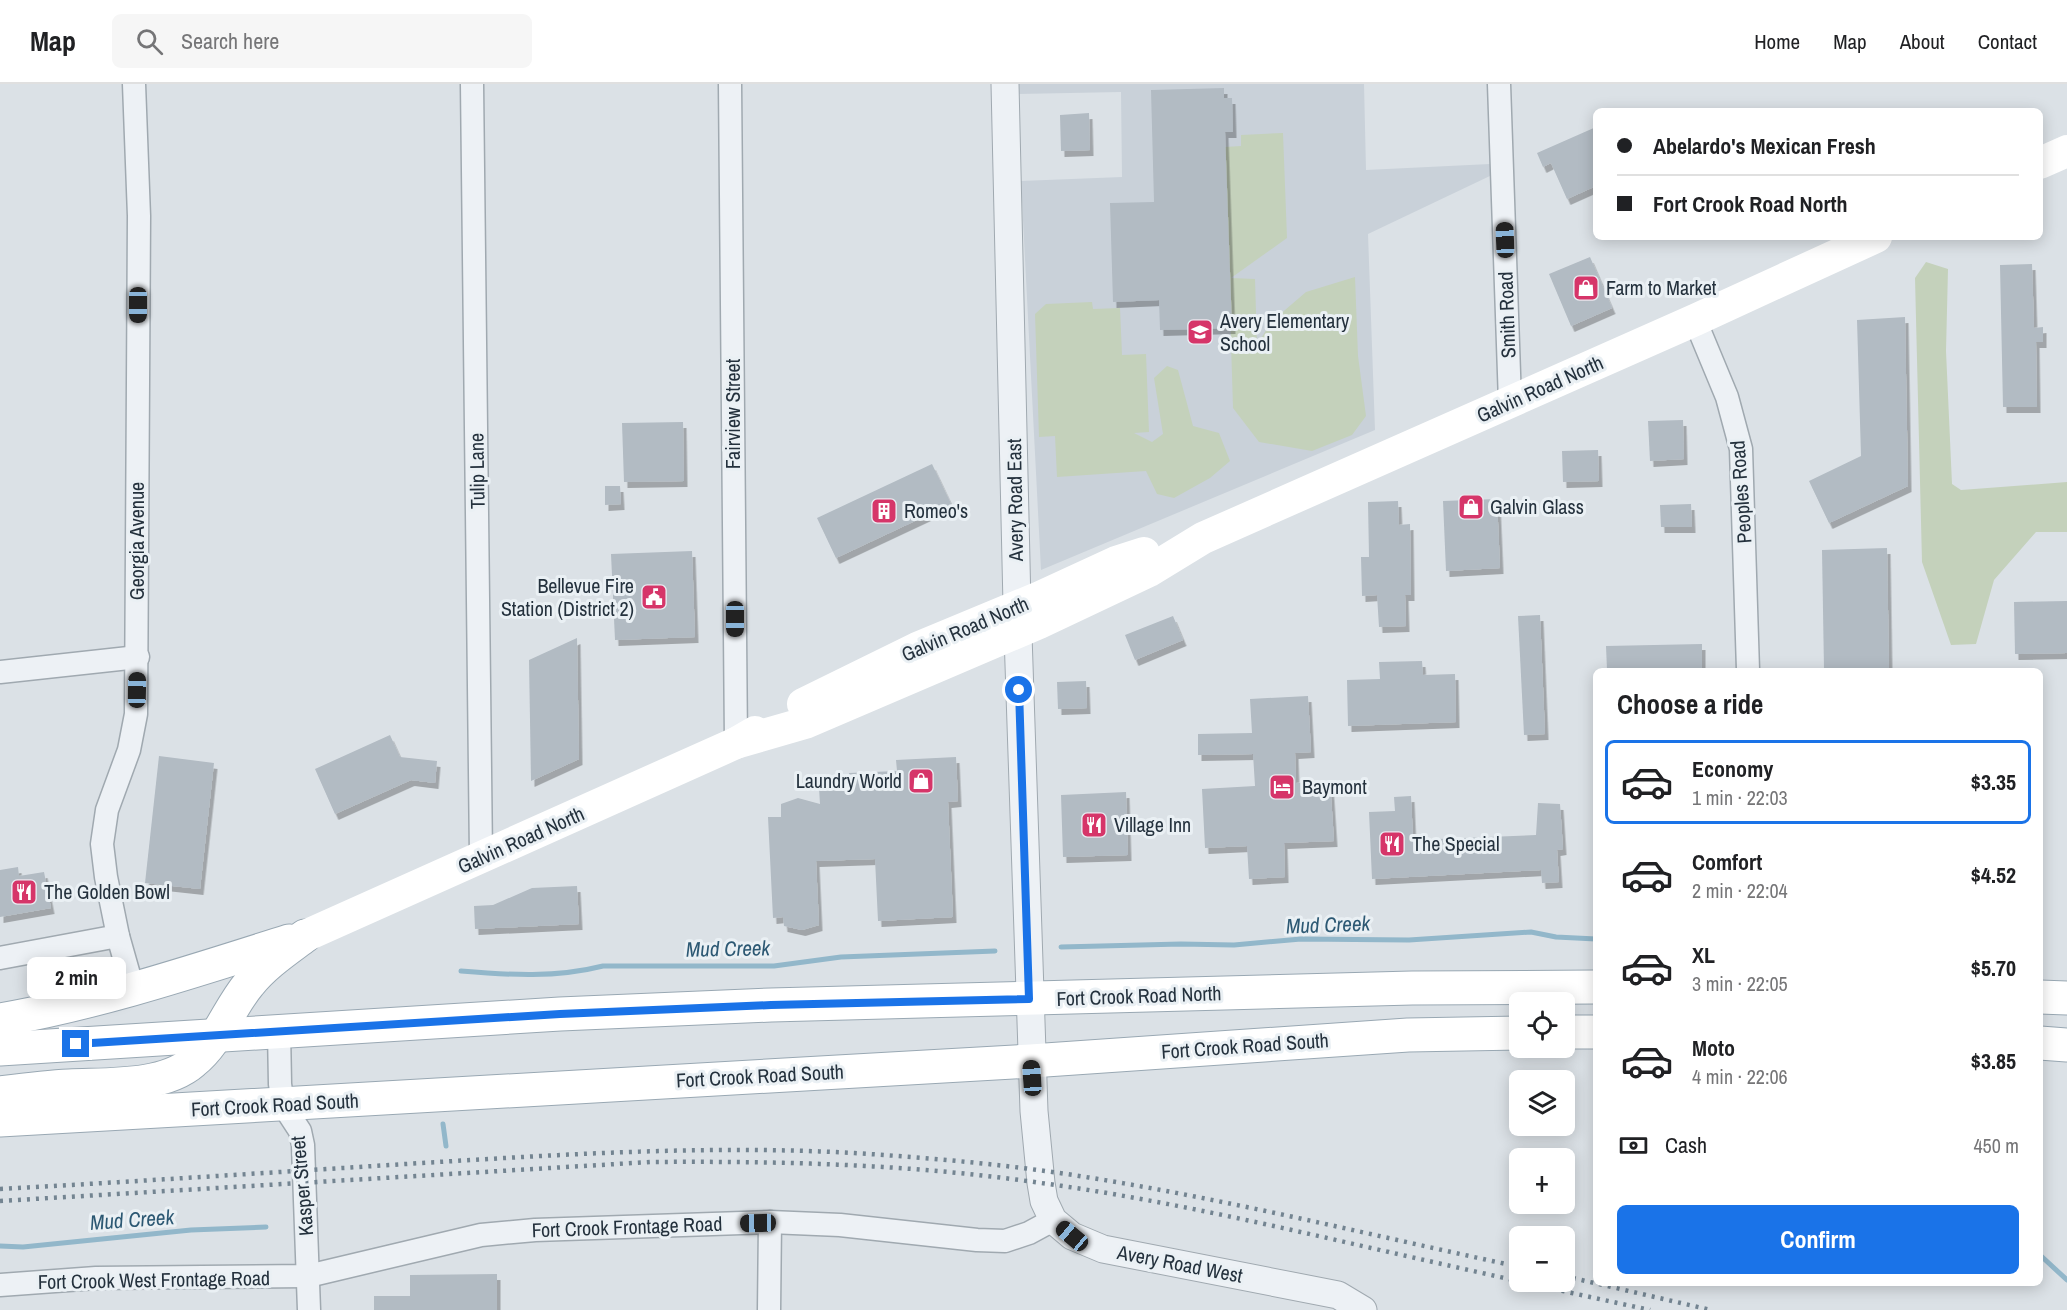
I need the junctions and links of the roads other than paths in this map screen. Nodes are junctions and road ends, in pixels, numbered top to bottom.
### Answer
1 (134, 84) edge
2 (472, 84) edge
3 (730, 84) edge
4 (1005, 84) edge
5 (1500, 84) edge
6 (2067, 151) edge
7 (2043, 162) edge
8 (1869, 240) edge
9 (1695, 320) junction
10 (1510, 402) junction
11 (1017, 619) junction
12 (138, 657) junction
13 (1748, 668) edge
14 (0, 672) edge
15 (736, 743) junction
16 (481, 857) junction
17 (118, 936) junction
18 (305, 936) junction
19 (0, 958) edge
20 (1593, 987) edge
21 (133, 989) junction
22 (2043, 997) edge
23 (2067, 998) edge
24 (1029, 999) junction
25 (0, 1020) edge
26 (279, 1030) junction
27 (1575, 1032) edge
28 (1593, 1032) edge
29 (1509, 1033) edge
30 (217, 1035) junction
31 (2043, 1043) edge
32 (2067, 1045) edge
33 (0, 1049) edge
34 (1031, 1061) junction
35 (0, 1093) edge
36 (283, 1105) junction
37 (0, 1120) edge
38 (1053, 1220) junction
39 (770, 1222) junction
40 (308, 1276) junction
41 (0, 1285) edge
42 (309, 1310) edge
43 (769, 1310) edge
44 (1363, 1310) edge

1 - 12 street, Georgia Avenue
2 - 16 street, Tulip Lane
3 - 15 street, Fairview Street
4 - 11 street, Avery Road East
5 - 10 street, Smith Road
6 - 7 main road
8 - 9 main road, Galvin Road North
9 - 10 main road, Galvin Road North
9 - 13 street, Peoples Road
10 - 11 main road, Galvin Road North
11 - 15 main road, Galvin Road North
11 - 24 street, Avery Road East
12 - 14 street
12 - 17 street, Georgia Avenue
15 - 16 main road, Galvin Road North
16 - 18 main road, Galvin Road North
17 - 19 street
17 - 21 street, Georgia Avenue
18 - 21 main road
18 - 30 main road
20 - 24 main road, Fort Crook Road North
21 - 25 main road
22 - 23 main road
24 - 26 main road, Fort Crook Road North
24 - 34 street, Avery Road East
26 - 30 main road, Fort Crook Road North
26 - 36 street, Kasper Street
27 - 28 main road
29 - 34 main road, Fort Crook Road South
30 - 33 main road, Fort Crook Road North
30 - 35 main road
31 - 32 main road
34 - 36 main road, Fort Crook Road South
34 - 38 street
36 - 37 main road, Fort Crook Road South
36 - 40 street, Kasper Street
38 - 39 street, Fort Crook Frontage Road
38 - 44 street, Avery Road West
39 - 40 street, Fort Crook Frontage Road
39 - 43 street
40 - 41 street, Fort Crook West Frontage Road
40 - 42 street, Kasper Street

